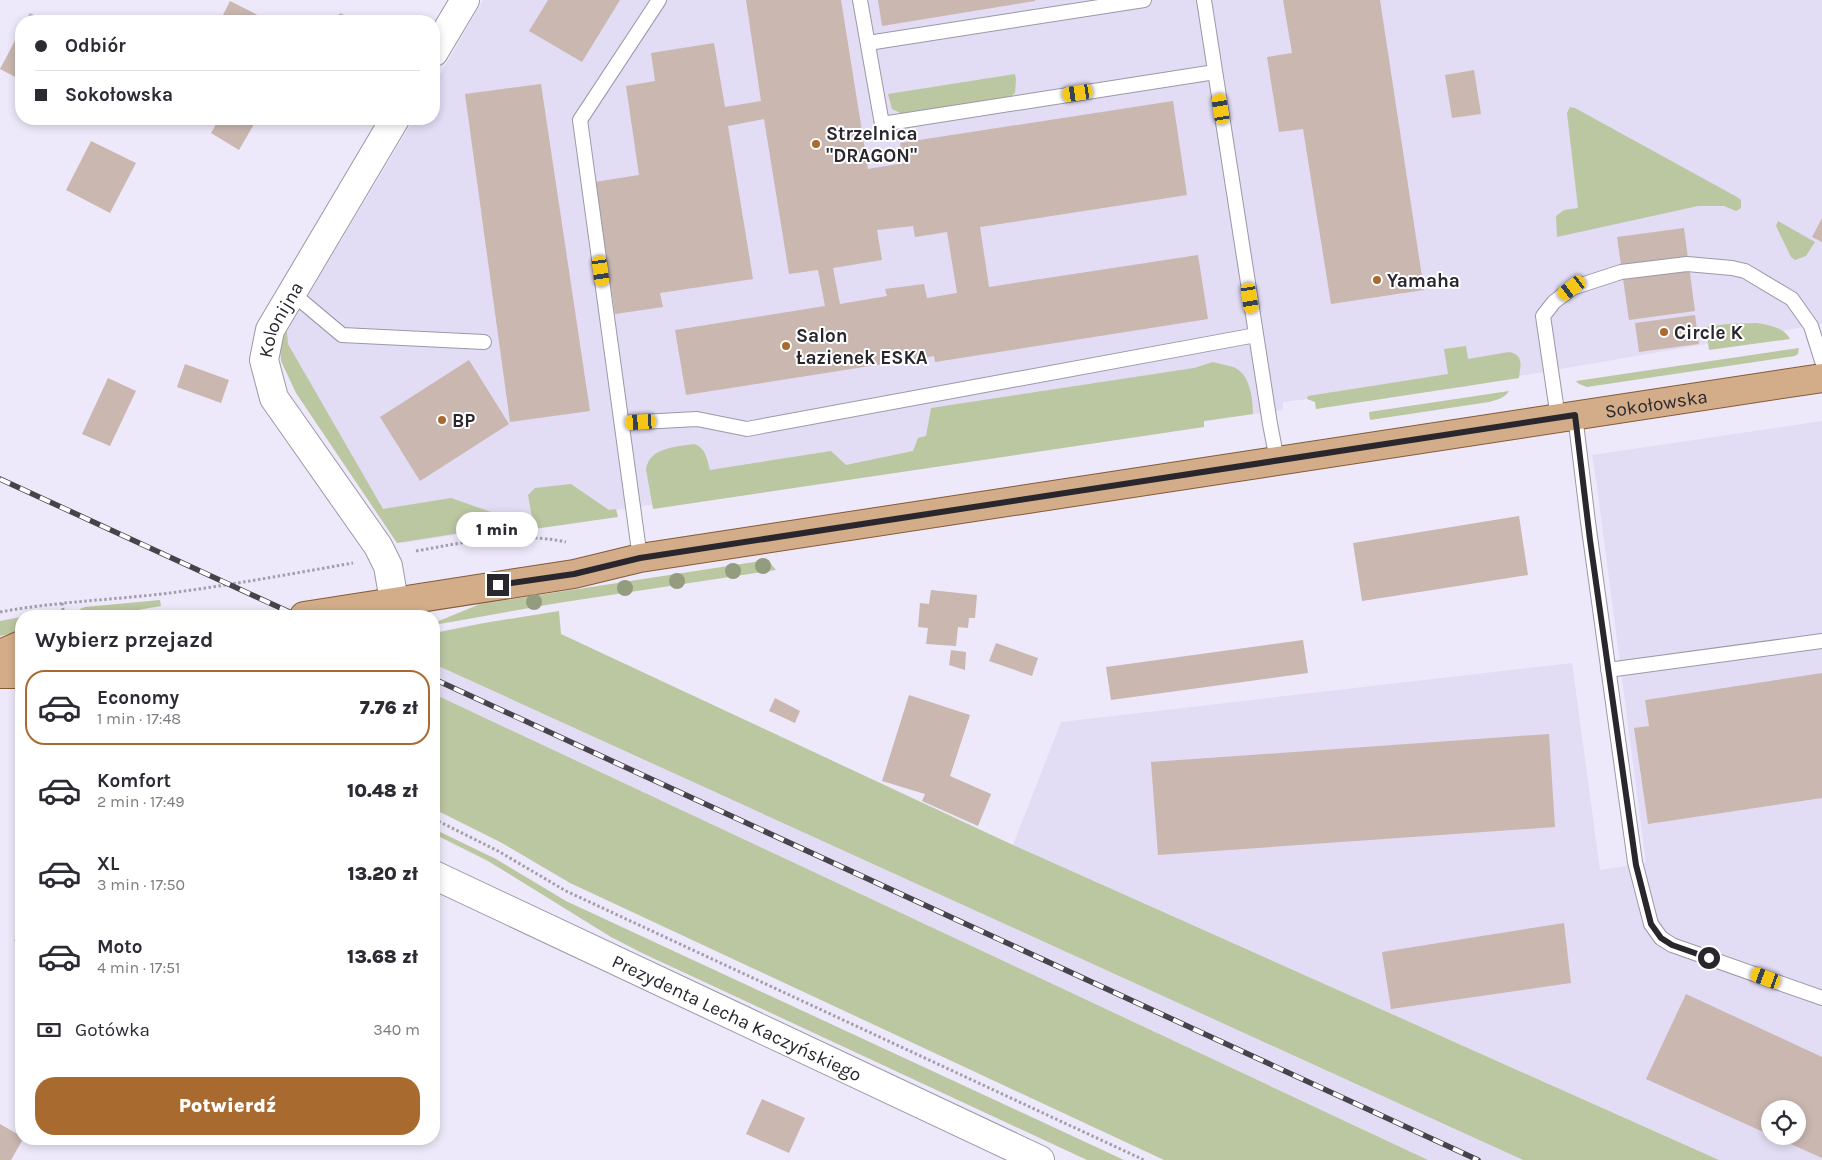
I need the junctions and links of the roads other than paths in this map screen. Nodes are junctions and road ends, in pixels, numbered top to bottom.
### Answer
1 (465, 0) edge
2 (659, 0) edge
3 (860, 0) edge
4 (1144, 0) edge
5 (1204, 0) edge
6 (440, 42) edge
7 (868, 43) junction
8 (1215, 72) junction
9 (391, 125) edge
10 (292, 293) junction
11 (1256, 335) junction
12 (484, 342) dead end
13 (1822, 361) edge
14 (1822, 378) edge
15 (1567, 416) junction
16 (622, 423) junction
17 (1277, 460) junction
18 (640, 558) junction
19 (394, 601) junction
20 (340, 610) edge
21 (1822, 641) edge
22 (15, 648) edge
23 (0, 654) edge
24 (1608, 670) junction
25 (0, 674) edge
26 (15, 674) edge
27 (440, 878) edge
28 (1822, 998) edge
29 (1040, 1160) edge

1 - 6 main road
2 - 16 lane
3 - 7 lane
4 - 7 lane
5 - 8 lane
7 - 8 lane
8 - 11 lane
9 - 10 main road, Kolonijna
10 - 12 lane
10 - 19 main road, Kolonijna
11 - 16 lane
11 - 17 lane
13 - 15 lane
14 - 15 main road, Sokołowska
15 - 17 main road, Sokołowska
15 - 24 lane
16 - 18 lane
17 - 18 main road, Sokołowska
18 - 19 main road, Sokołowska
19 - 20 main road, Sokołowska
21 - 24 lane
22 - 23 main road
24 - 28 lane
25 - 26 main road
27 - 29 main road, Prezydenta Lecha Kaczyńskiego

